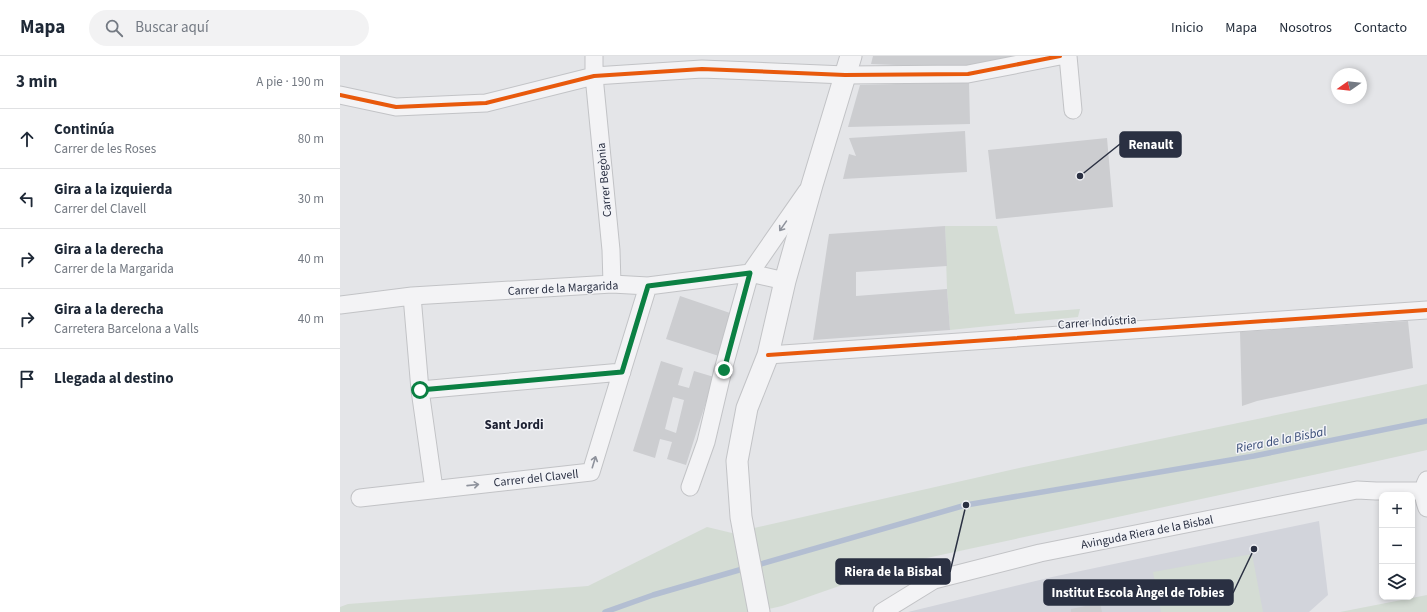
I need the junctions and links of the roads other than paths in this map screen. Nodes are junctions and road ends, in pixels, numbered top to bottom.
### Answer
1 (594, 56) edge
2 (1060, 56) edge
3 (1068, 56) edge
4 (848, 65) edge
5 (594, 76) junction
6 (340, 95) edge
7 (1073, 110) dead end
8 (813, 183) junction
9 (750, 273) junction
10 (785, 281) junction
11 (612, 284) junction
12 (648, 286) junction
13 (412, 296) junction
14 (340, 305) edge
15 (1427, 310) edge
16 (768, 355) junction
17 (622, 372) junction
18 (420, 390) junction
19 (690, 487) dead end
20 (434, 489) junction
21 (1426, 493) edge
22 (360, 498) dead end
23 (758, 608) edge
24 (882, 612) edge

1 - 5 street, Carrer Begònia
2 - 4 street
3 - 7 street
4 - 5 street
4 - 8 street
5 - 6 street
5 - 11 street, Carrer Begònia
8 -> 9 street
8 - 10 street
9 - 10 street, Carrer de la Margarida
9 - 12 street, Carrer de la Margarida
9 - 19 street
10 - 16 street
11 - 12 street, Carrer de la Margarida
11 - 13 street, Carrer de la Margarida
12 - 17 street, Carrer del Clavell
13 - 14 street, Carrer de la Margarida
13 - 18 street
15 - 16 street, Carrer Indústria
16 - 23 street
17 - 18 street
20 -> 17 street, Carrer del Clavell
18 - 20 street
20 - 22 street, Carrer del Clavell
21 - 24 street, Avinguda Riera de la Bisbal

